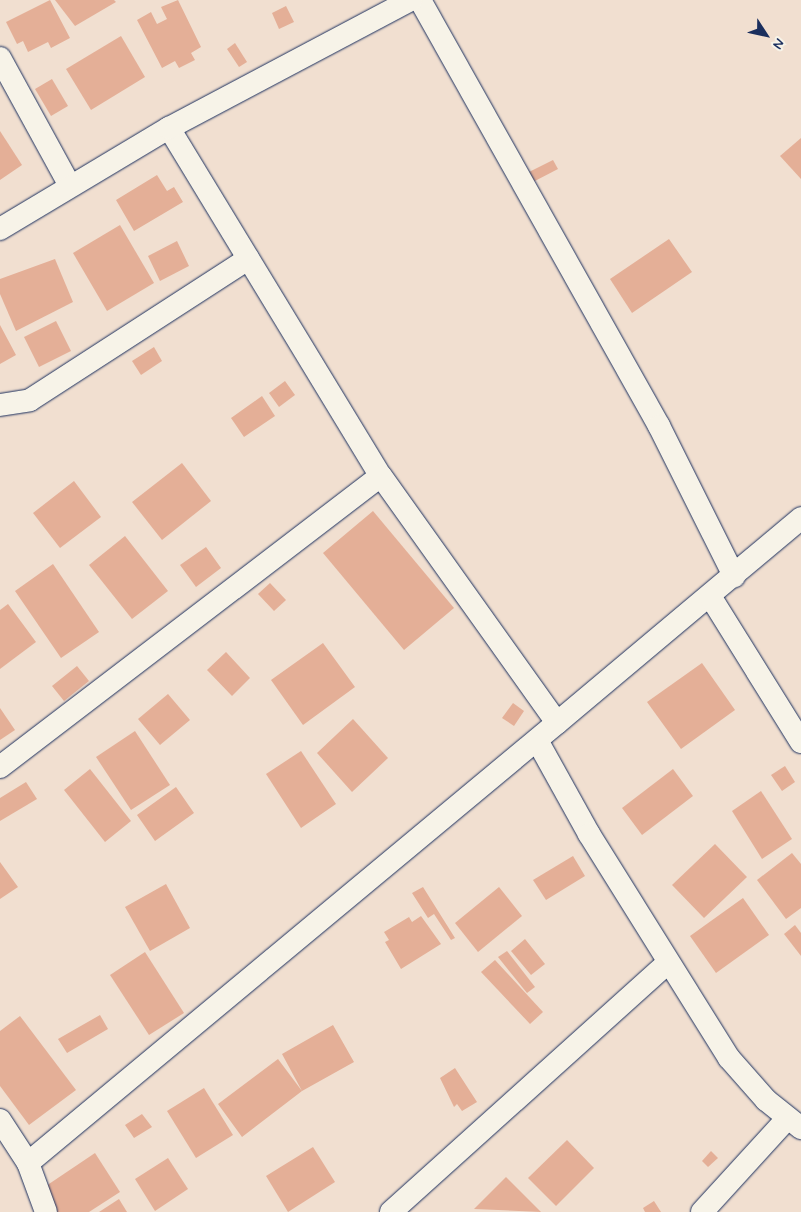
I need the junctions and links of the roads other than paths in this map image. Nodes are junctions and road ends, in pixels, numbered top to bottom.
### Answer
1 (411, 0) edge
2 (420, 0) edge
3 (0, 58) edge
4 (169, 128) junction
5 (69, 184) junction
6 (0, 229) edge
7 (248, 259) junction
8 (0, 405) edge
9 (381, 476) junction
10 (801, 518) edge
11 (734, 576) junction
12 (710, 596) junction
13 (558, 723) junction
14 (538, 742) junction
15 (801, 742) edge
16 (0, 768) edge
17 (668, 964) junction
18 (0, 1120) edge
19 (794, 1123) edge
20 (28, 1163) junction
21 (46, 1212) edge
22 (391, 1212) edge
23 (702, 1212) edge

1 - 4 street
2 - 11 street
3 - 5 street
4 - 5 street
4 - 7 street
5 - 6 street
7 - 8 street
7 - 9 street
9 - 13 street
9 - 16 street
10 - 11 street
11 - 12 street
12 - 13 street
12 - 15 street
13 - 14 street
14 - 17 street
14 - 20 street
17 - 19 street
17 - 22 street
18 - 20 street
19 - 23 street
20 - 21 street

